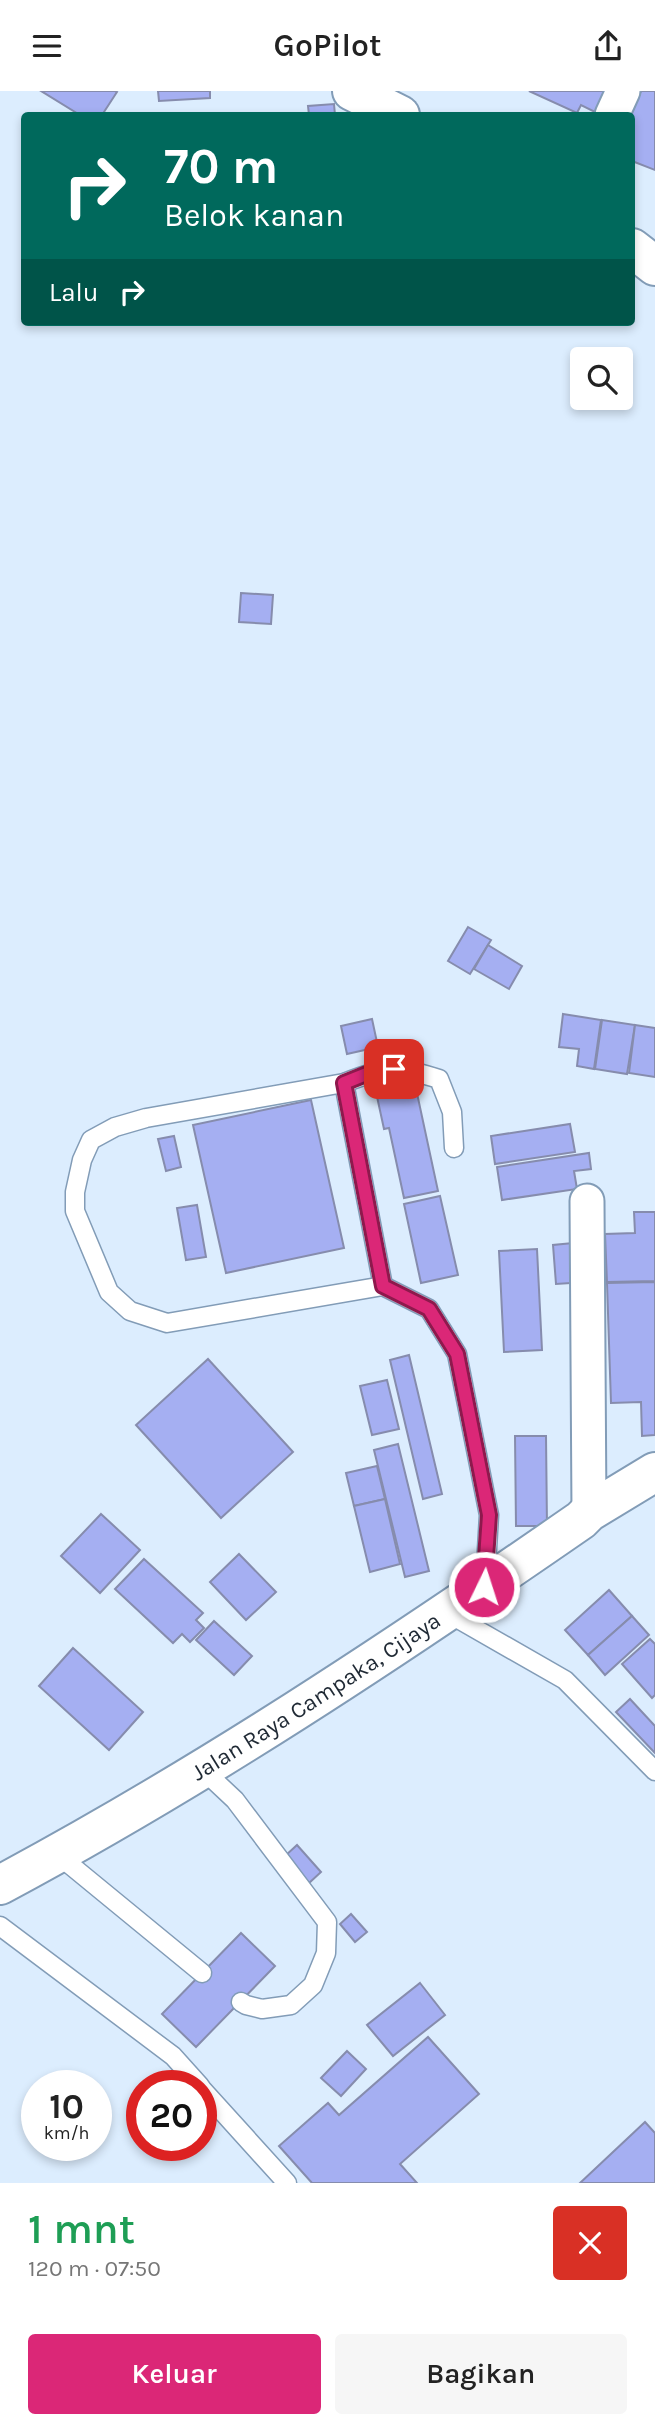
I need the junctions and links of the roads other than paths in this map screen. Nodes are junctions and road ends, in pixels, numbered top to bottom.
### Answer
1 (352, 91) edge
2 (623, 91) edge
3 (394, 112) edge
4 (613, 112) edge
5 (635, 250) edge
6 (655, 267) edge
7 (344, 1083) junction
8 (454, 1148) dead end
9 (587, 1201) dead end
10 (383, 1286) junction
11 (655, 1472) edge
12 (589, 1512) junction
13 (484, 1587) junction
14 (446, 1612) junction
15 (202, 1769) junction
16 (655, 1771) edge
17 (57, 1854) junction
18 (0, 1885) edge
19 (0, 1926) edge
20 (202, 1973) dead end
21 (241, 2001) dead end
22 (186, 2070) edge
23 (217, 2105) edge
24 (287, 2183) edge

1 - 3 main road
2 - 4 street
5 - 6 main road
7 - 8 lane
7 - 10 lane
7 - 10 lane
9 - 12 street
10 - 13 lane
11 - 12 main road, Jalan Raya Campaka, Cijaya
12 - 13 main road, Jalan Raya Campaka, Cijaya
13 - 14 main road, Jalan Raya Campaka, Cijaya
14 - 15 main road, Jalan Raya Campaka, Cijaya
14 - 16 lane
15 - 17 main road, Jalan Raya Campaka, Cijaya
15 - 21 lane
17 - 18 main road, Jalan Raya Campaka, Cijaya
17 - 20 lane
19 - 22 lane
23 - 24 lane

